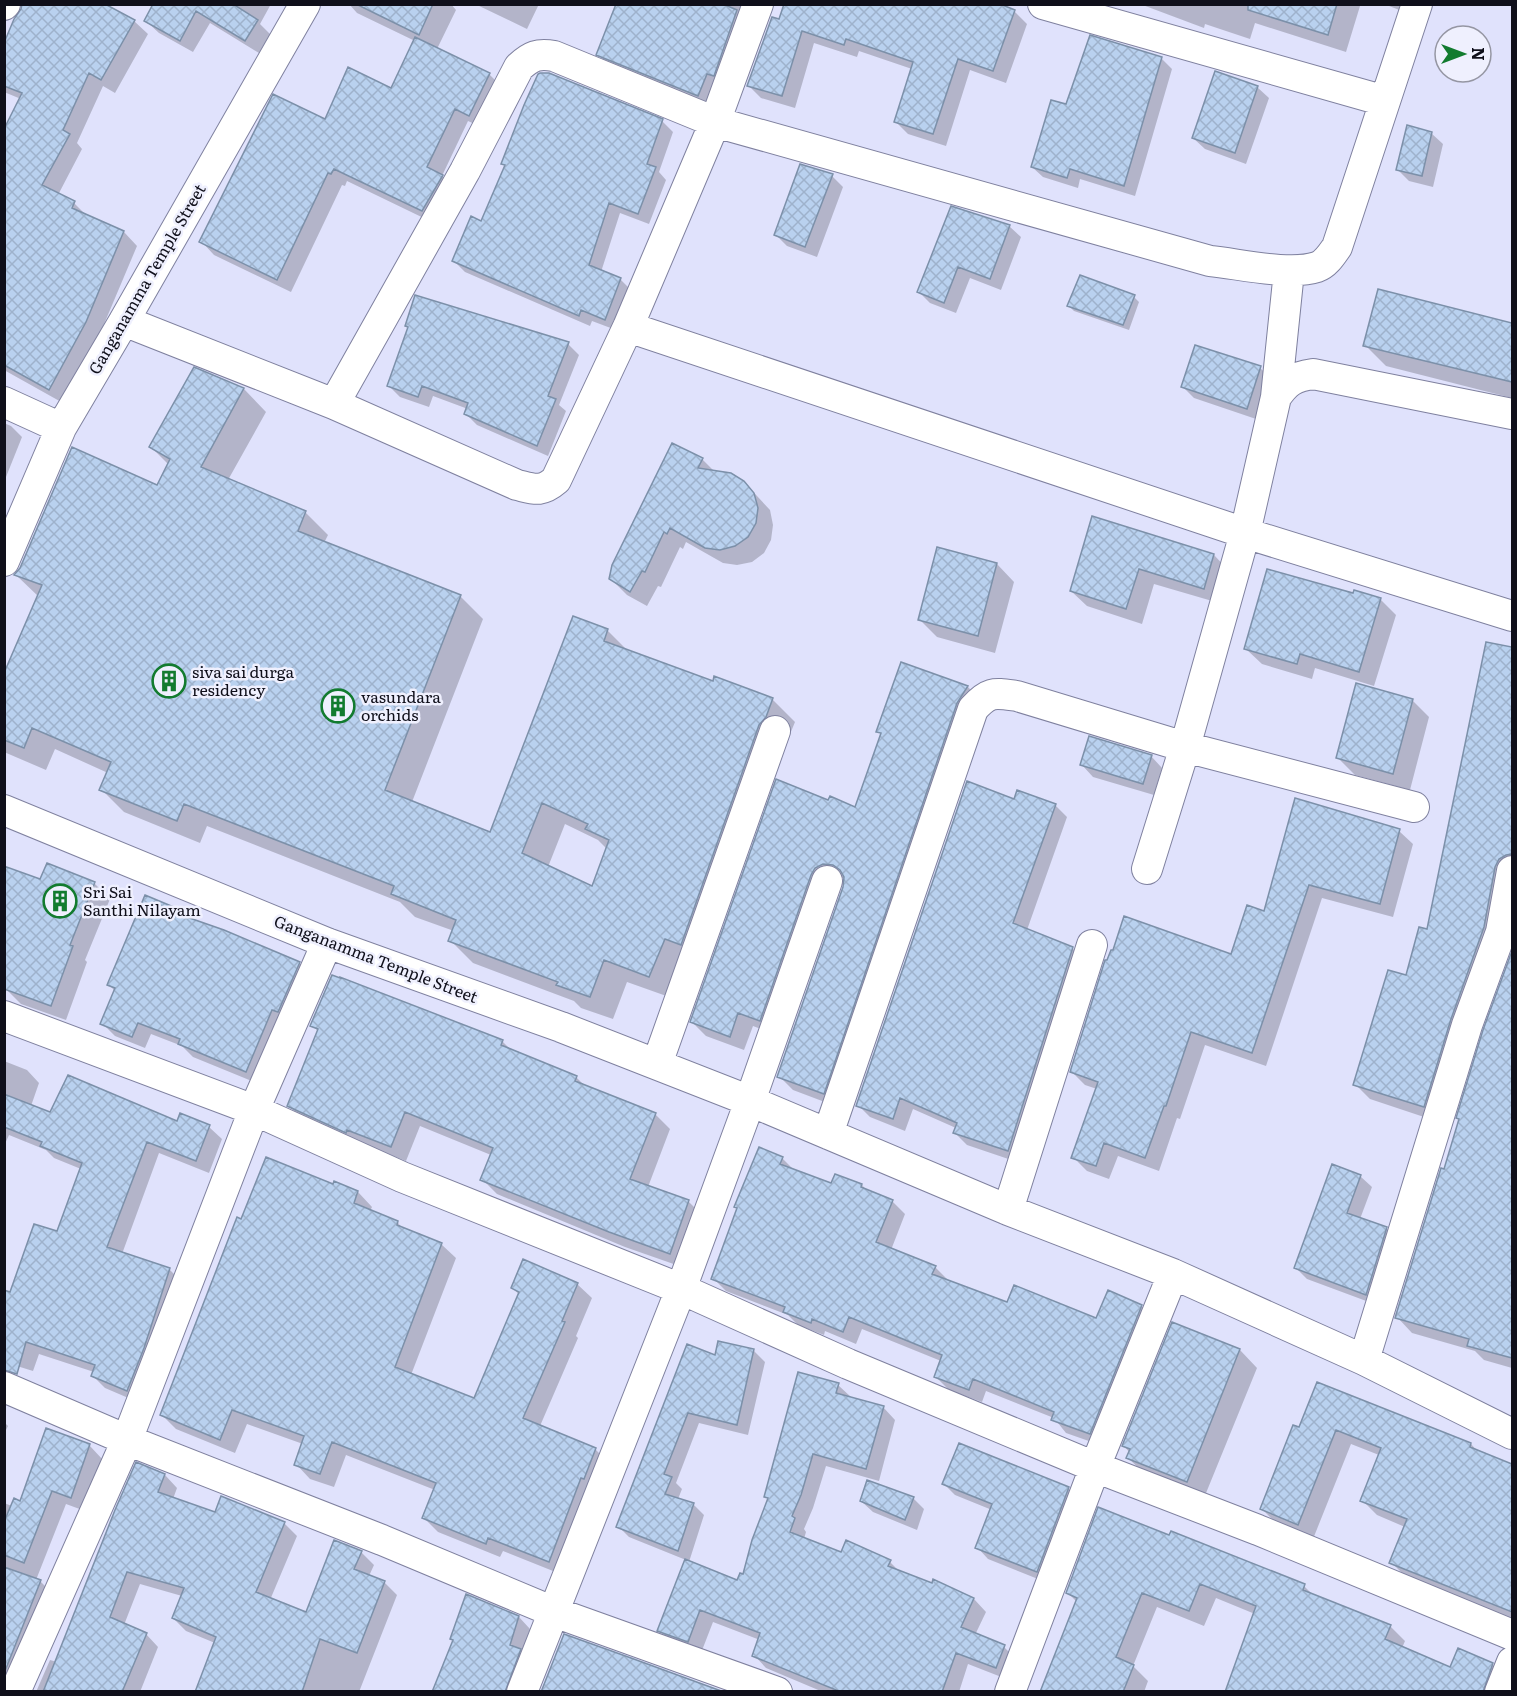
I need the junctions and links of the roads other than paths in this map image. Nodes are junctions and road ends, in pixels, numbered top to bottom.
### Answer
1 (305, 4) edge
2 (758, 4) edge
3 (1043, 4) edge
4 (1417, 4) edge
5 (1384, 101) junction
6 (715, 122) junction
7 (1289, 271) junction
8 (124, 321) junction
9 (628, 327) junction
10 (1276, 398) junction
11 (4, 402) edge
12 (334, 404) junction
13 (1512, 414) edge
14 (61, 428) junction
15 (1245, 533) junction
16 (4, 561) edge
17 (1512, 616) edge
18 (775, 731) dead end
19 (1185, 747) junction
20 (1414, 807) dead end
21 (4, 810) edge
22 (1147, 869) dead end
23 (1512, 871) edge
24 (827, 881) dead end
25 (327, 943) junction
26 (1092, 945) dead end
27 (4, 1016) edge
28 (657, 1064) junction
29 (750, 1101) junction
30 (255, 1110) junction
31 (828, 1134) junction
32 (1008, 1210) junction
33 (1173, 1274) junction
34 (681, 1289) junction
35 (1364, 1360) junction
36 (4, 1387) edge
37 (1512, 1434) edge
38 (128, 1440) junction
39 (1095, 1467) junction
40 (554, 1612) junction
41 (1512, 1635) edge
42 (1512, 1662) edge
43 (15, 1692) edge
44 (522, 1692) edge
45 (777, 1692) edge
46 (1010, 1692) edge
47 (1500, 1692) edge

1 - 8 street, Ganganamma Temple Street
2 - 6 street
3 - 5 street
4 - 5 street
5 - 7 street
6 - 7 street
6 - 9 street
6 - 12 street
7 - 10 street
8 - 12 street
8 - 14 street, Ganganamma Temple Street
9 - 12 street
9 - 15 street
10 - 13 street
10 - 15 street
11 - 14 street
14 - 16 street, Ganganamma Temple Street
15 - 17 street
15 - 19 street
18 - 28 street
19 - 20 street
19 - 22 street
19 - 31 street
21 - 25 street, Ganganamma Temple Street
23 - 35 street
24 - 29 street
25 - 28 street, Ganganamma Temple Street
25 - 30 street
26 - 32 street
27 - 30 street
28 - 29 street, Ganganamma Temple Street
29 - 31 street, Ganganamma Temple Street
29 - 34 street
30 - 34 street
30 - 38 street
31 - 32 street, Ganganamma Temple Street
32 - 33 street, Ganganamma Temple Street
33 - 35 street, Ganganamma Temple Street
33 - 39 street
34 - 39 street
34 - 40 street
35 - 37 street, Ganganamma Temple Street
36 - 38 street
38 - 40 street
38 - 43 street
39 - 41 street
39 - 46 street
40 - 44 street
40 - 45 street
42 - 47 street

